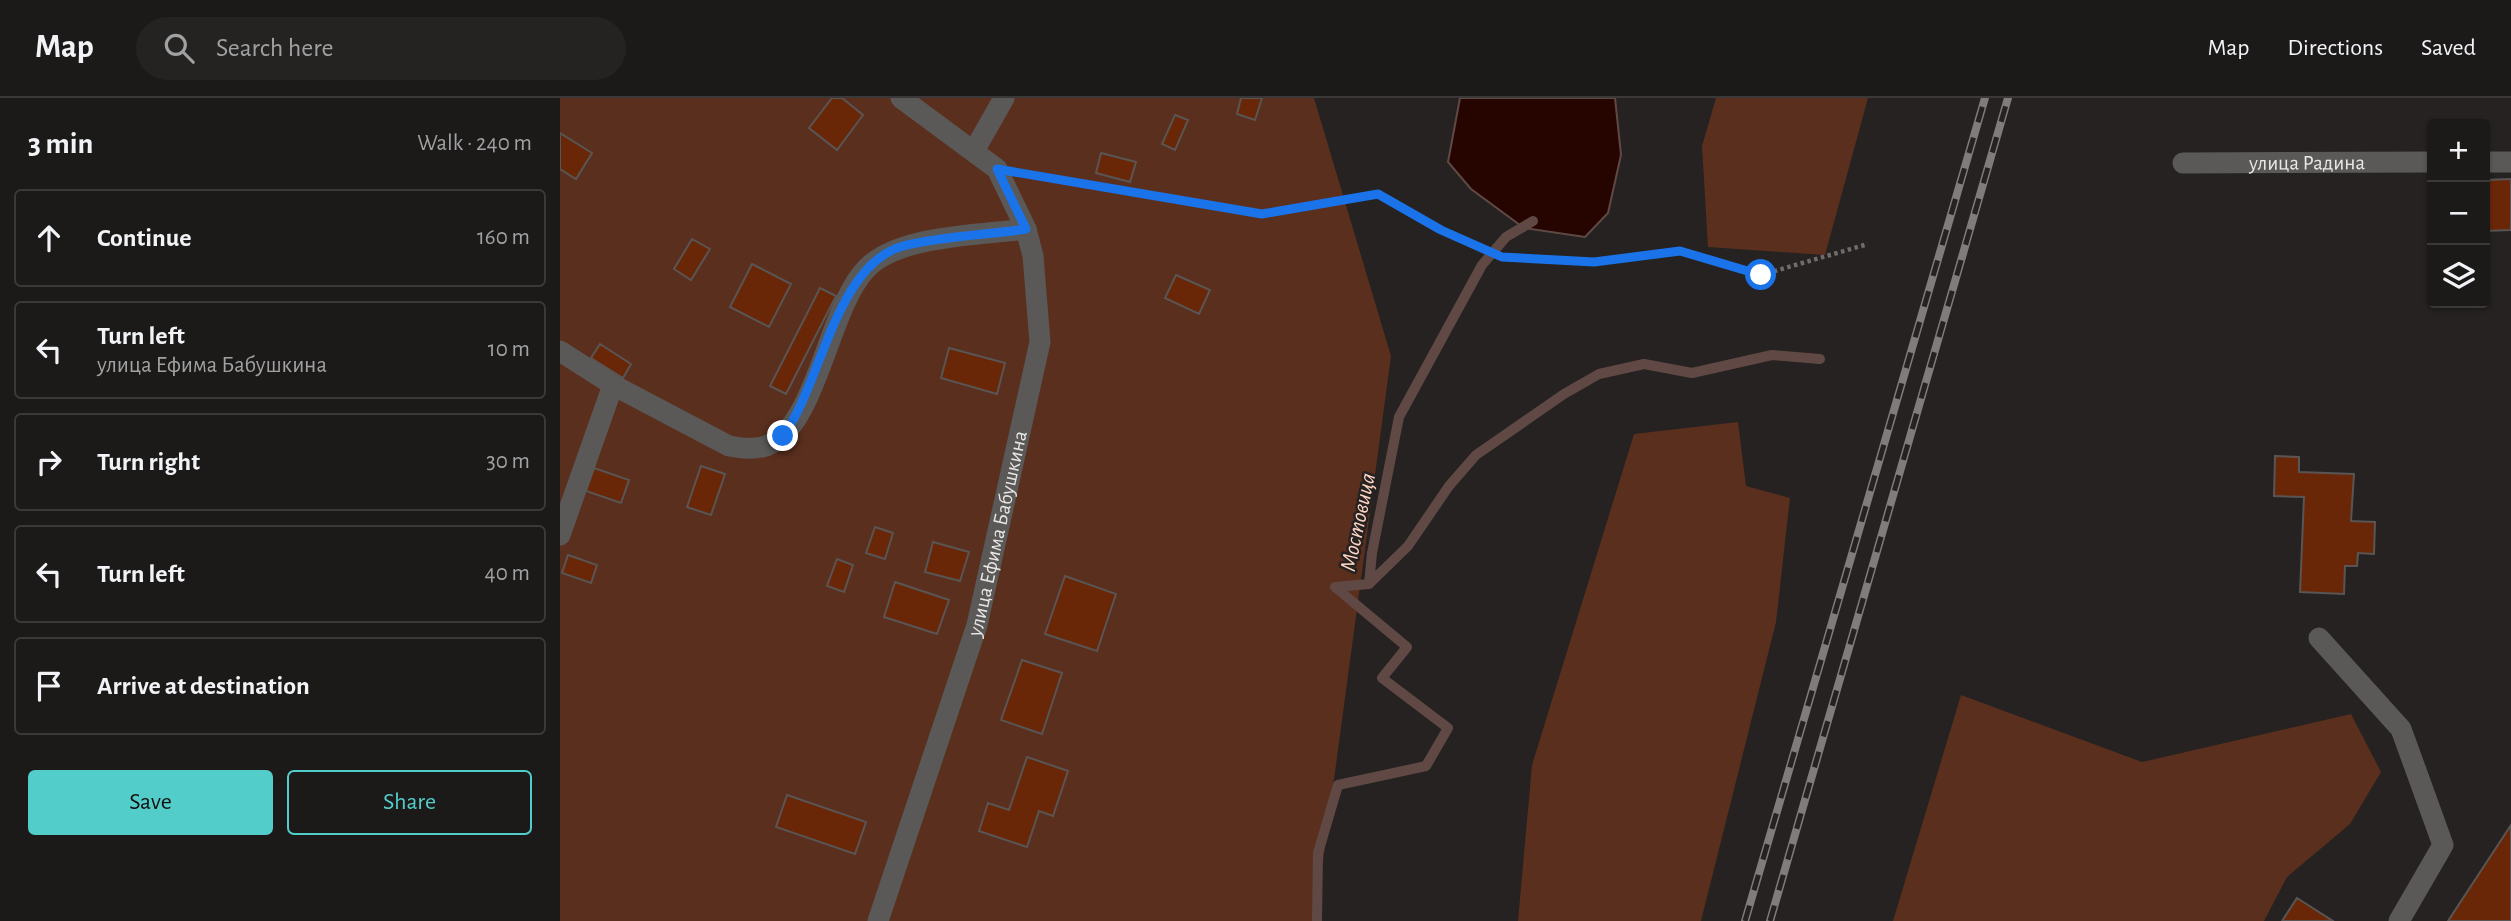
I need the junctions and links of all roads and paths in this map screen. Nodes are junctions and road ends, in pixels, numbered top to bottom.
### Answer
1 (901, 98) edge
2 (1004, 98) edge
3 (974, 151) junction
4 (2427, 162) edge
5 (2490, 162) edge
6 (2511, 162) edge
7 (2183, 163) dead end
8 (997, 169) junction
9 (1026, 229) junction
10 (1868, 244) dead end
11 (560, 351) edge
12 (613, 385) junction
13 (560, 535) edge
14 (2319, 638) dead end
15 (878, 921) edge
16 (2399, 921) edge

1 - 3 street, улица Ефима Бабушкина
2 - 3 street
3 - 8 street, улица Ефима Бабушкина
4 - 7 street, улица Радина
5 - 6 street
8 - 9 street, улица Ефима Бабушкина
8 - 10 path
9 - 12 street
9 - 15 street, улица Ефима Бабушкина
11 - 12 street
12 - 13 street
14 - 16 street

